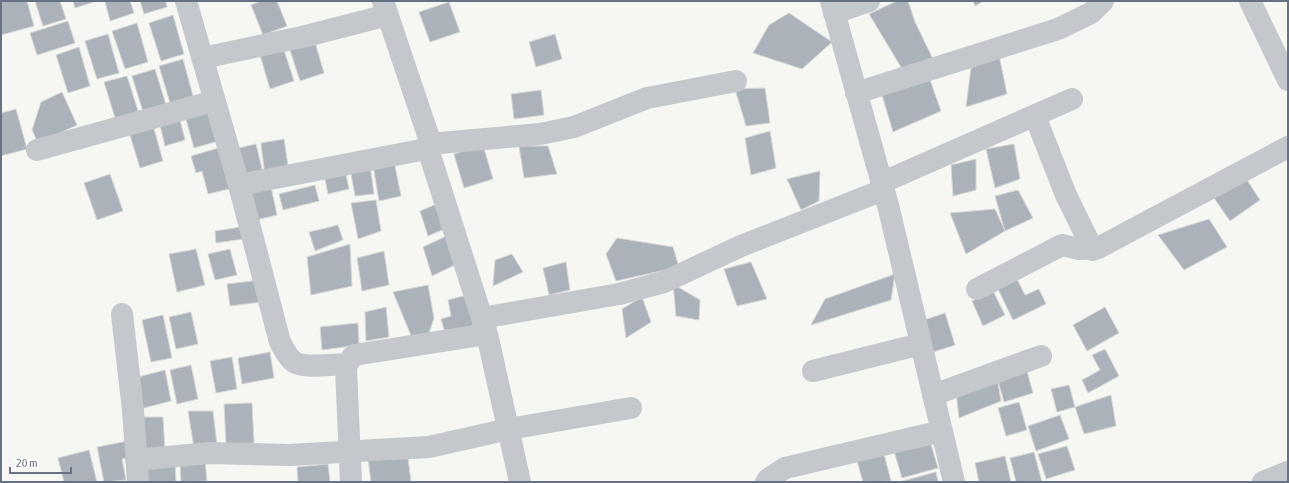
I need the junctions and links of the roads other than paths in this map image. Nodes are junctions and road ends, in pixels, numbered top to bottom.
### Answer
1 (186, 1) edge
2 (869, 1) edge
3 (1103, 1) edge
4 (1250, 1) edge
5 (833, 7) edge
6 (386, 8) edge
7 (202, 58) junction
8 (1288, 80) edge
9 (736, 81) dead end
10 (856, 93) junction
11 (1072, 99) dead end
12 (214, 101) junction
13 (1035, 116) junction
14 (428, 145) junction
15 (1288, 147) edge
16 (37, 150) dead end
17 (239, 185) junction
18 (882, 186) junction
19 (1093, 250) junction
20 (977, 289) dead end
21 (122, 314) dead end
22 (485, 326) junction
23 (921, 344) junction
24 (1041, 356) dead end
25 (347, 364) junction
26 (813, 371) dead end
27 (934, 395) junction
28 (631, 408) dead end
29 (508, 429) junction
30 (942, 431) junction
31 (350, 452) junction
32 (136, 460) junction
33 (1288, 472) edge
34 (138, 482) edge
35 (351, 482) edge
36 (520, 482) edge
37 (766, 482) edge
38 (954, 482) edge
39 (1263, 482) edge

1 - 7 street
2 - 5 street
3 - 10 street
4 - 8 street
5 - 10 street
6 - 7 street
6 - 14 street
7 - 12 street
9 - 14 street
10 - 18 street
11 - 13 street
12 - 16 street
12 - 17 street
13 - 18 street
13 - 19 street
14 - 17 street
14 - 22 street
15 - 19 street
17 - 25 street
18 - 22 street
18 - 23 street
19 - 20 street
21 - 32 street
22 - 25 street
22 - 29 street
23 - 26 street
23 - 27 street
24 - 27 street
25 - 31 street
27 - 30 street
28 - 29 street
29 - 31 street
29 - 36 street
30 - 37 street
30 - 38 street
31 - 32 street
31 - 35 street
32 - 34 street
33 - 39 street

